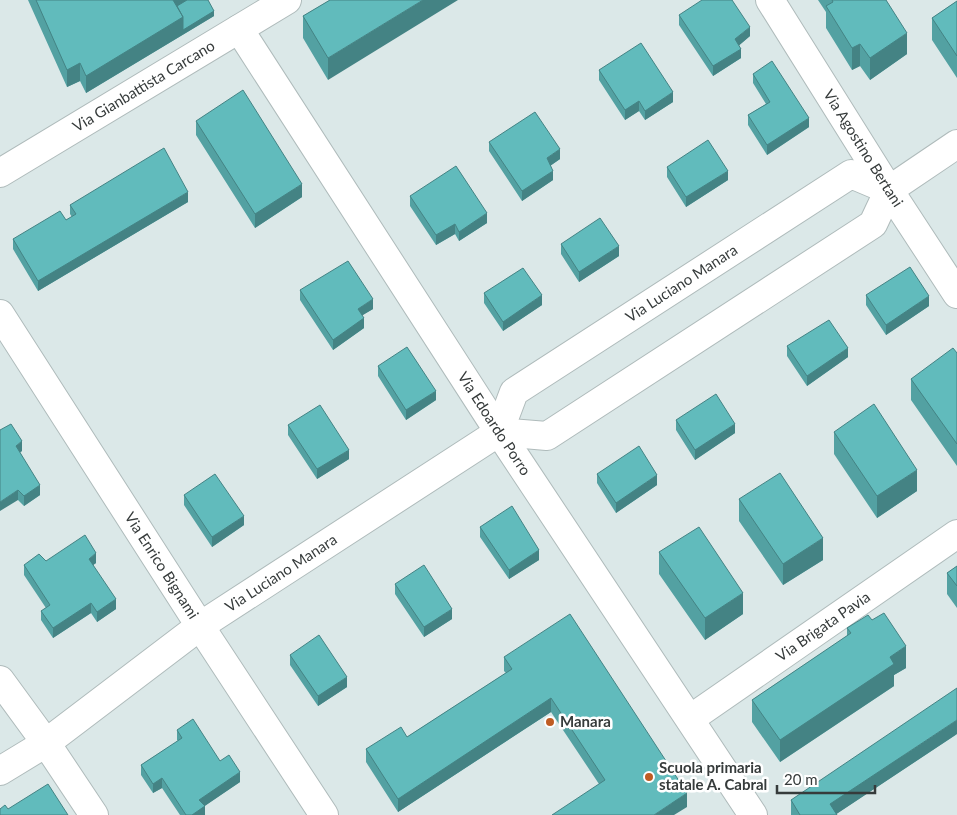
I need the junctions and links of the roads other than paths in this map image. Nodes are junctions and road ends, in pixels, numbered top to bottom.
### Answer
1 (287, 0) edge
2 (770, 0) edge
3 (239, 29) junction
4 (957, 144) edge
5 (0, 173) edge
6 (889, 190) junction
7 (957, 294) edge
8 (0, 314) edge
9 (499, 432) junction
10 (957, 534) edge
11 (200, 626) junction
12 (0, 680) edge
13 (690, 719) junction
14 (46, 743) junction
15 (0, 771) edge
16 (94, 815) edge
17 (324, 815) edge
18 (754, 815) edge

1 - 3 street, Via Gianbattista Carcano
2 - 6 street, Via Agostino Bertani
3 - 5 street, Via Gianbattista Carcano
3 - 9 street, Via Edoardo Porro
4 - 6 street
6 - 7 street, Via Agostino Bertani
6 - 9 street
6 - 9 street, Via Luciano Manara
8 - 11 street, Via Enrico Bignami
9 - 11 street, Via Luciano Manara
9 - 13 street, Via Edoardo Porro
10 - 13 street, Via Brigata Pavia
11 - 14 street, Via Luciano Manara
11 - 17 street, Via Enrico Bignami
12 - 14 street
13 - 18 street, Via Edoardo Porro
14 - 15 street, Via Luciano Manara
14 - 16 street

